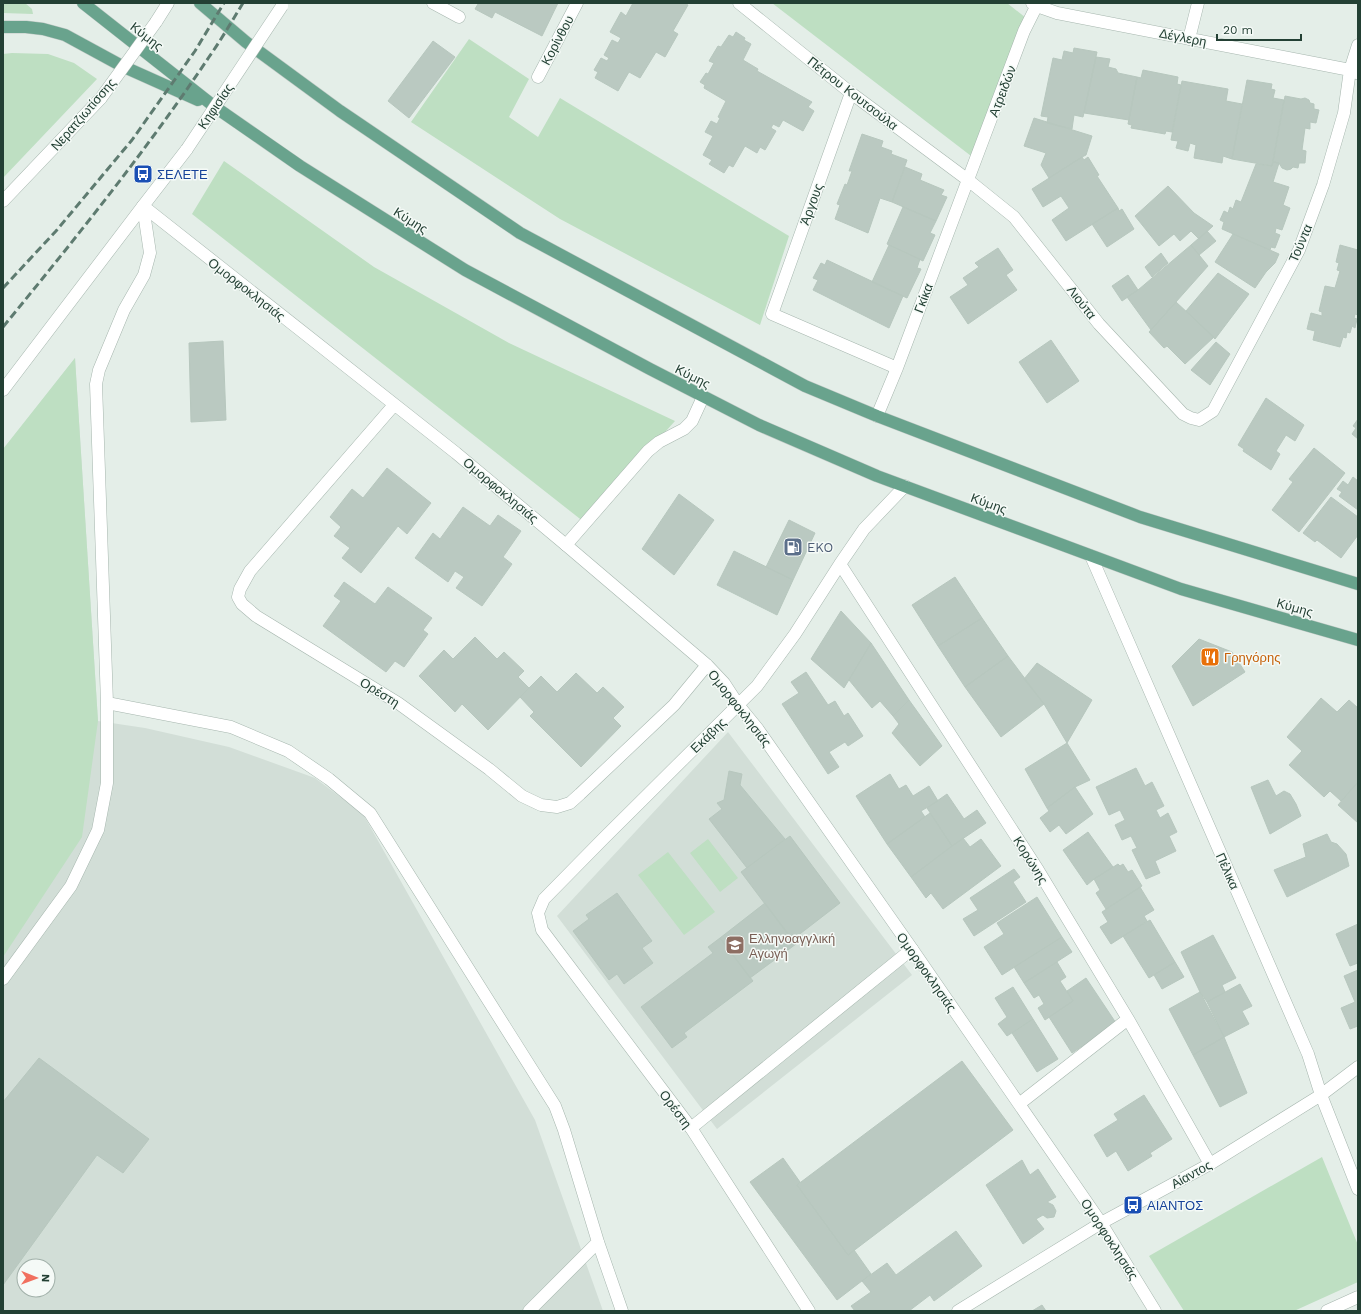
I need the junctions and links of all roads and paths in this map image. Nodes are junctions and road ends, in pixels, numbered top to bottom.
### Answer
1 (83, 3) edge
2 (168, 3) edge
3 (200, 3) edge
4 (213, 3) edge
5 (433, 3) edge
6 (576, 3) edge
7 (740, 3) edge
8 (1198, 3) edge
9 (1036, 4) edge
10 (283, 5) edge
11 (459, 17) dead end
12 (3, 27) edge
13 (1189, 39) junction
14 (246, 42) junction
15 (1358, 45) edge
16 (1354, 72) edge
17 (538, 77) dead end
18 (851, 93) junction
19 (215, 108) junction
20 (968, 180) junction
21 (3, 201) edge
22 (143, 206) junction
23 (897, 368) junction
24 (3, 390) edge
25 (703, 396) junction
26 (394, 405) junction
27 (877, 416) junction
28 (1199, 420) joint
29 (905, 486) junction
30 (566, 544) junction
31 (1091, 556) junction
32 (840, 564) junction
33 (1358, 584) edge
34 (1358, 640) edge
35 (707, 665) junction
36 (107, 703) junction
37 (739, 706) junction
38 (538, 913) joint
39 (912, 949) junction
40 (3, 979) edge
41 (1128, 1019) junction
42 (1358, 1067) edge
43 (1321, 1096) junction
44 (1019, 1104) junction
45 (691, 1128) junction
46 (1210, 1164) junction
47 (1358, 1189) edge
48 (1101, 1223) junction
49 (598, 1242) junction
50 (1358, 1297) edge
51 (529, 1311) edge
52 (622, 1311) edge
53 (808, 1311) edge
54 (958, 1311) edge
55 (1156, 1311) edge
56 (1327, 1311) edge

1 - 19 main road, Κύμης
2 - 21 street, Νερατζιωτίσσης, bridge
3 - 14 main road
4 - 14 main road
5 - 11 street
6 - 17 street, Κορίνθου
7 - 18 street, Πέτρου Κουτσούλα
8 - 13 street
9 - 13 street, Δέγλερη
9 - 20 street, Ατρειδών
10 - 22 street, Κηφισίας, bridge
12 - 19 main road
13 - 16 street, Δέγλερη
14 - 27 main road
15 - 16 street, Τούντα
16 - 28 street, Τούντα
18 - 20 street, Πέτρου Κουτσούλα
18 - 23 street, Άργους
19 - 25 main road, Κύμης
20 - 23 street, Γκίκα
20 - 28 street, Λιούτα
22 - 24 street, Κηφισίας
22 - 26 street, Ομορφοκλησιάς
22 - 36 street
23 - 27 street, Γκίκα
25 - 29 main road, Κύμης
25 - 30 street
26 - 30 street, Ομορφοκλησιάς
26 - 35 street, Ορέστη
27 - 33 main road
29 - 31 main road, Κύμης
29 - 32 street, Εκάβης
30 - 35 street, Ομορφοκλησιάς
31 - 34 main road, Κύμης
31 - 43 street, Πέλικα
32 - 37 street, Εκάβης
32 - 41 street, Κορώνης
35 - 37 street, Ομορφοκλησιάς
36 - 40 street
36 - 49 street
37 - 38 street, Εκάβης
37 - 39 street, Ομορφοκλησιάς
38 - 45 street, Ορέστη
39 - 44 street, Ομορφοκλησιάς
39 - 45 street
41 - 44 street
41 - 46 street, Κορώνης
42 - 43 street, Αίαντος
43 - 46 street, Αίαντος
43 - 47 street, Πέλικα
44 - 48 street, Ομορφοκλησιάς
45 - 53 street, Ορέστη
46 - 48 street, Αίαντος
48 - 54 street, Αίαντος
48 - 55 street, Ομορφοκλησιάς
49 - 51 street
49 - 52 street
50 - 56 street

